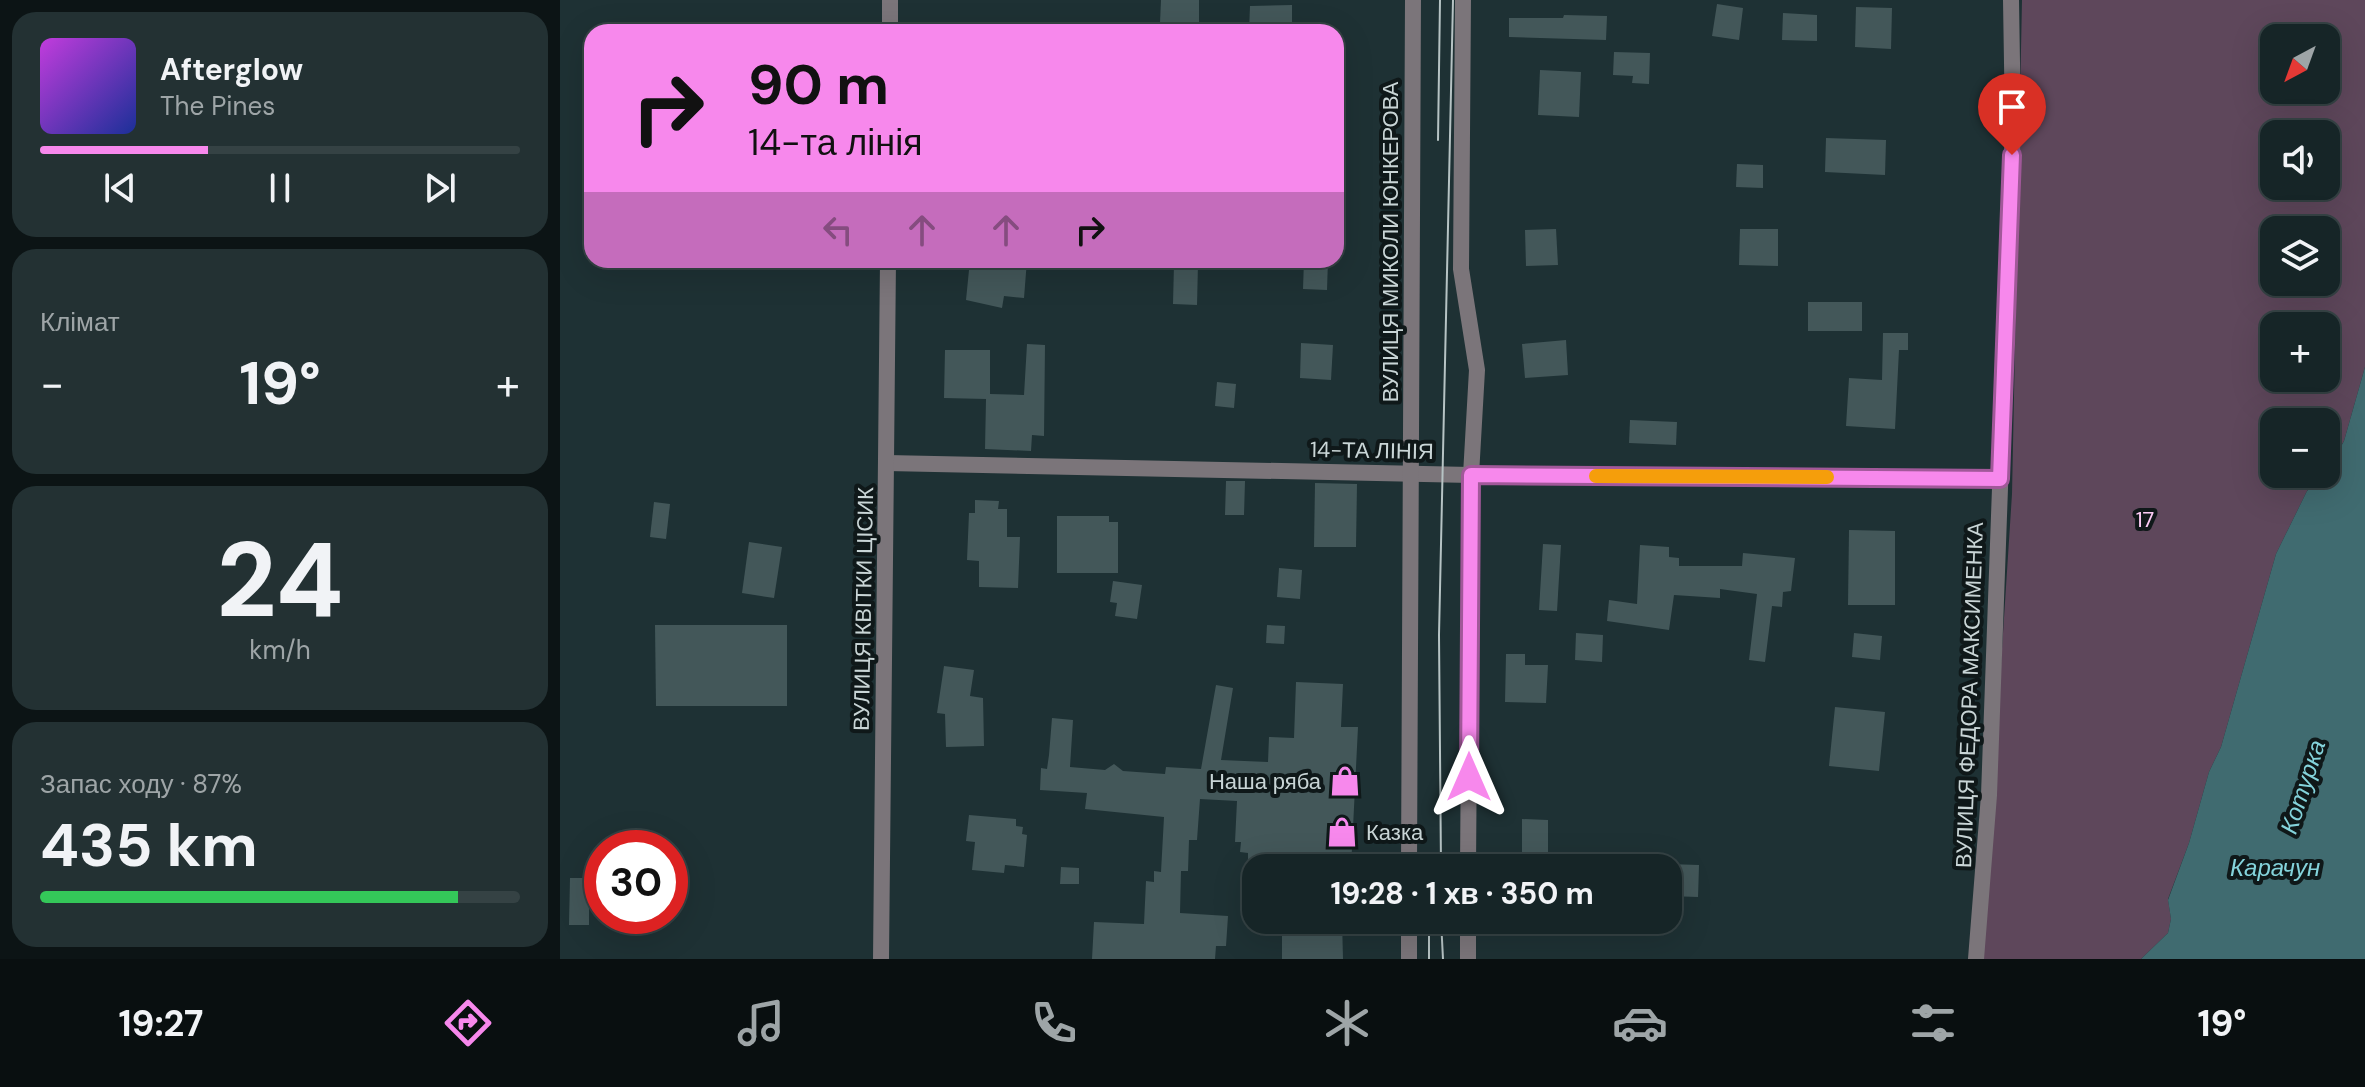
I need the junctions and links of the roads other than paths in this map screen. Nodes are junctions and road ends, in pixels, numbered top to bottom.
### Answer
1 (890, 0) edge
2 (1413, 0) edge
3 (1463, 0) edge
4 (2011, 0) edge
5 (890, 24) edge
6 (888, 268) edge
7 (887, 463) junction
8 (1411, 473) junction
9 (1471, 475) junction
10 (2000, 479) junction
11 (1409, 854) edge
12 (1468, 854) edge
13 (1409, 934) edge
14 (1468, 934) edge
15 (881, 959) edge
16 (1409, 959) edge
17 (1468, 959) edge
18 (1976, 959) edge

1 - 5 street
2 - 8 street, ВУЛИЦЯ МИКОЛИ ЮНКЕРОВА
3 - 9 street
4 - 10 street, ВУЛИЦЯ ФЕДОРА МАКСИМЕНКА
6 - 7 street, ВУЛИЦЯ КВІТКИ ЦІСИК
7 - 8 street, 14-ТА ЛІНІЯ
7 - 15 street, ВУЛИЦЯ КВІТКИ ЦІСИК
8 - 9 street, 14-ТА ЛІНІЯ
8 - 11 street, ВУЛИЦЯ МИКОЛИ ЮНКЕРОВА
9 - 10 street, 14-ТА ЛІНІЯ
9 - 12 street
10 - 18 street, ВУЛИЦЯ ФЕДОРА МАКСИМЕНКА
13 - 16 street
14 - 17 street

